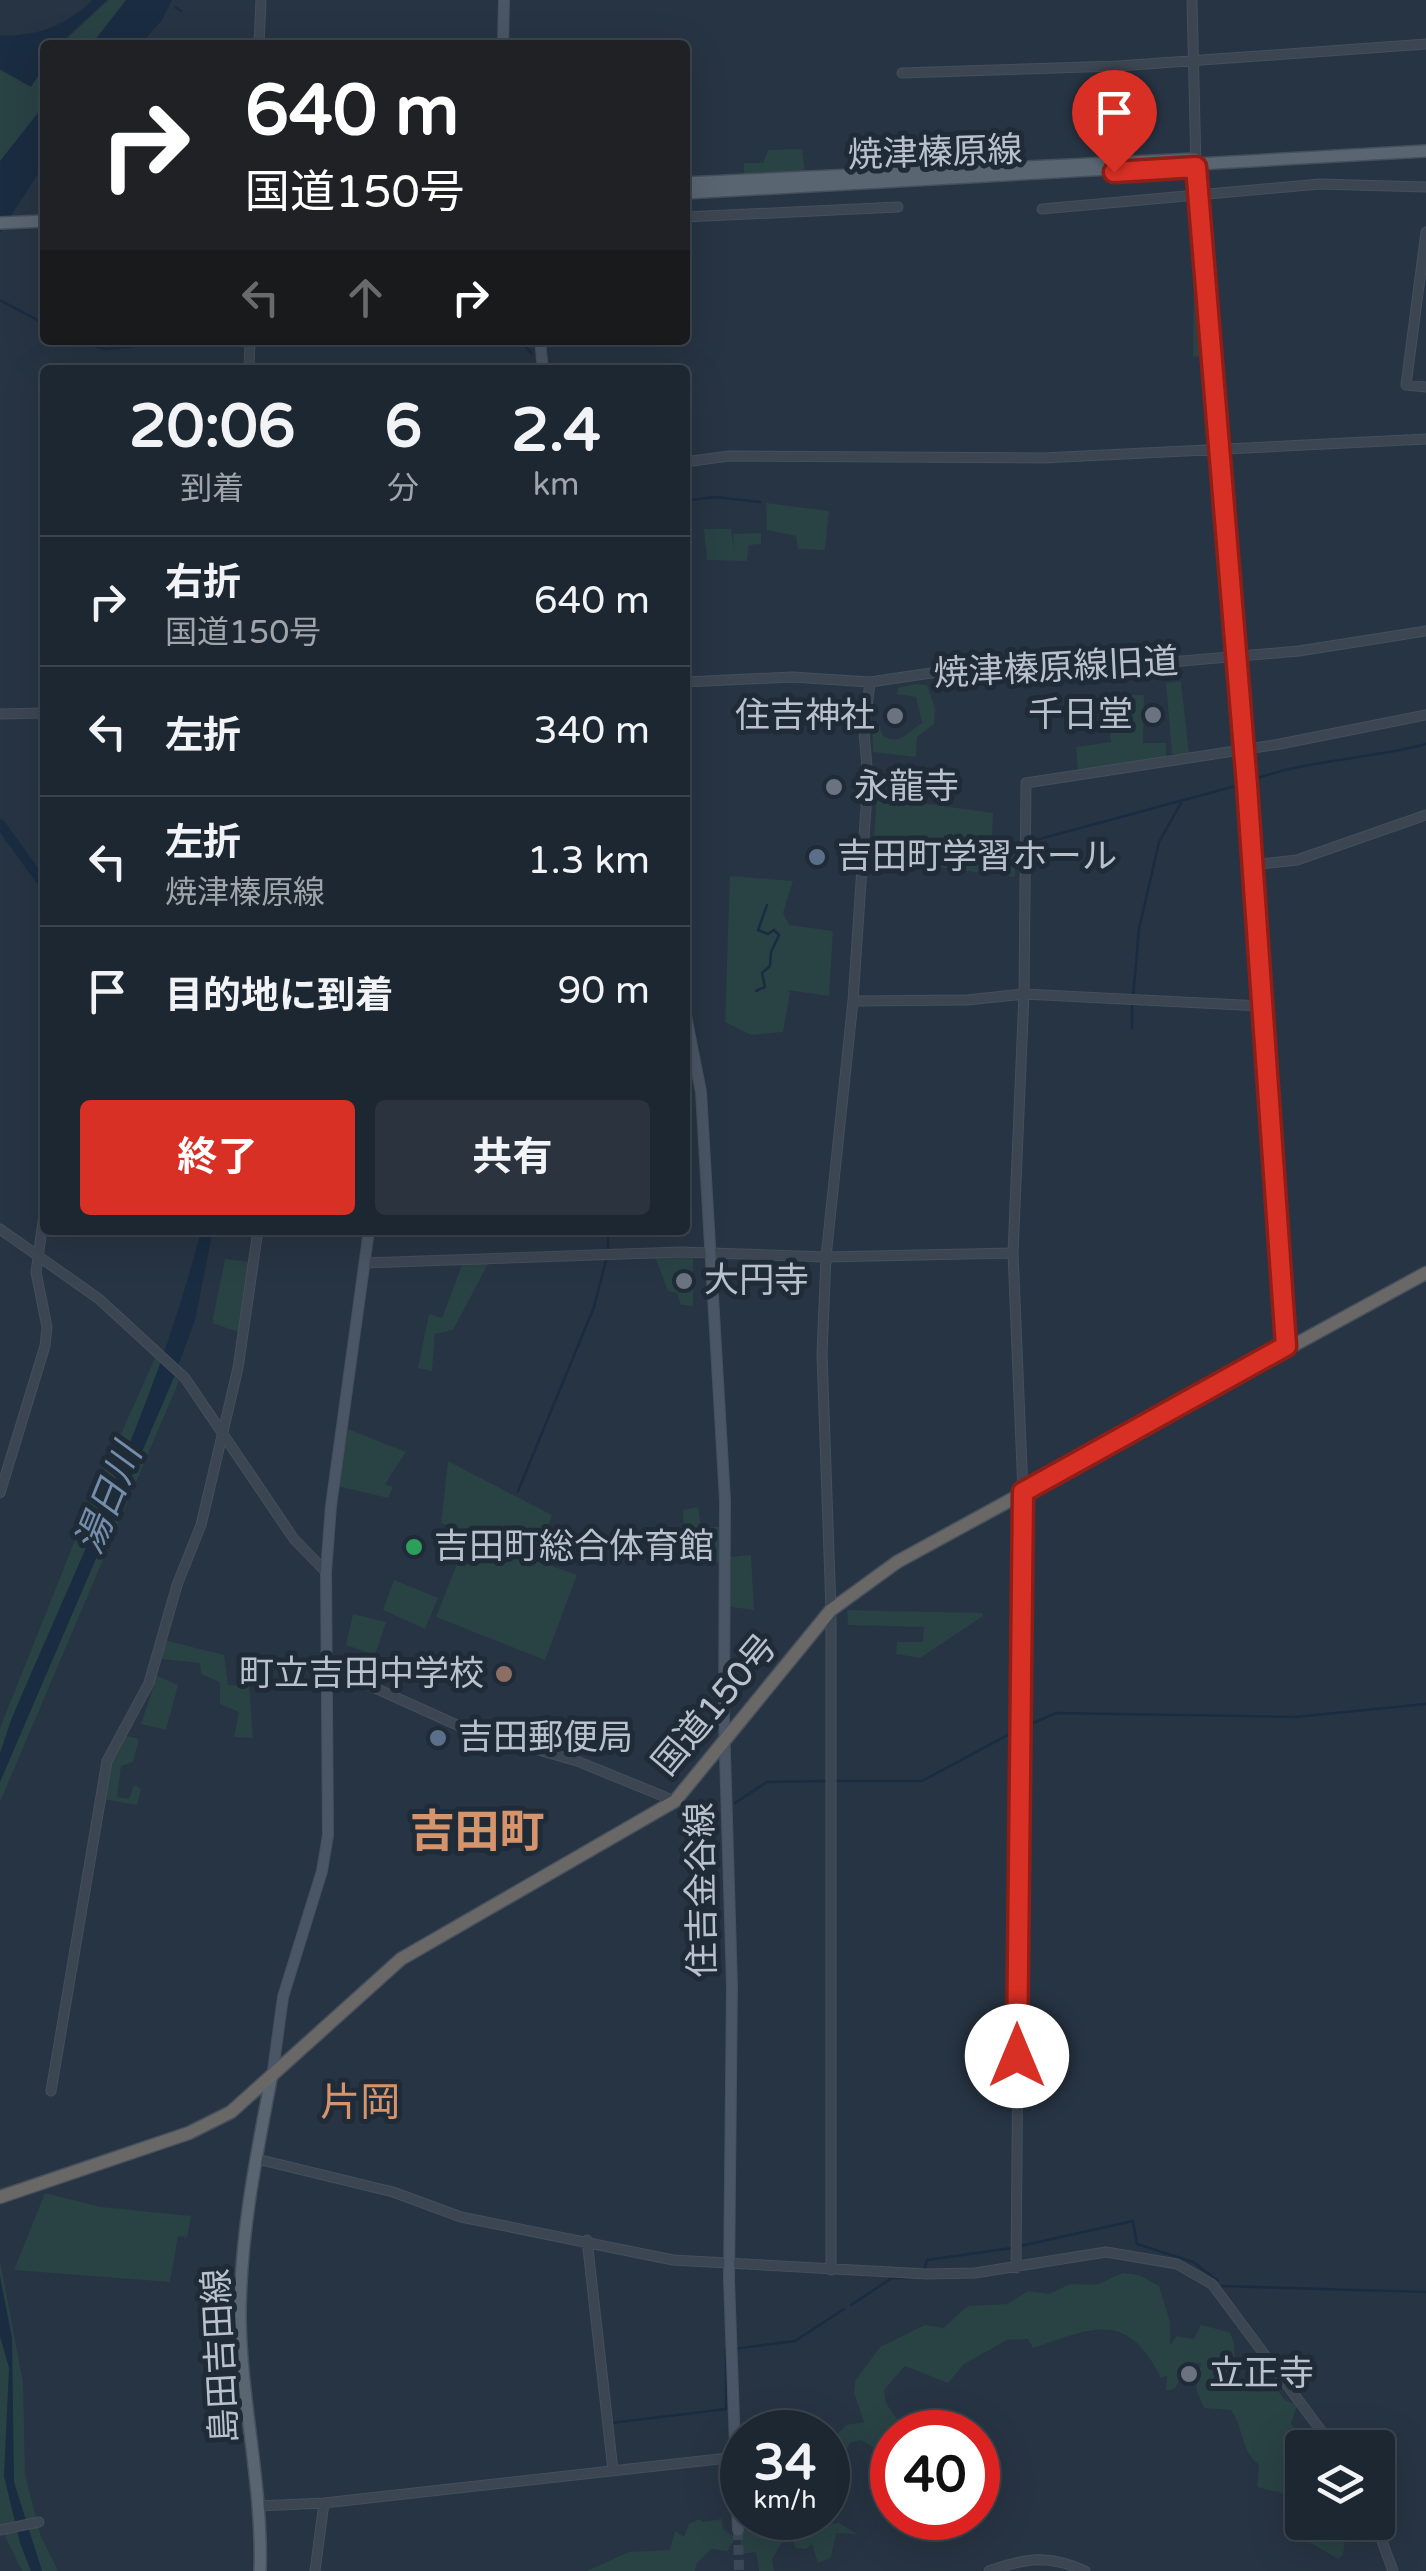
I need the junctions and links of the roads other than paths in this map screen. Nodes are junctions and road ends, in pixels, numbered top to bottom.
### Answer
1 (261, 0) edge
2 (504, 0) edge
3 (1192, 0) edge
4 (260, 40) edge
5 (504, 40) edge
6 (1426, 44) edge
7 (1193, 60) junction
8 (902, 74) dead end
9 (1426, 148) edge
10 (1196, 163) junction
11 (690, 184) edge
12 (1426, 187) edge
13 (690, 192) edge
14 (1198, 198) junction
15 (898, 207) dead end
16 (1042, 209) dead end
17 (690, 217) edge
18 (40, 220) edge
19 (0, 223) edge
20 (1426, 232) edge
21 (1426, 387) edge
22 (1426, 439) edge
23 (1219, 449) junction
24 (690, 461) edge
25 (1426, 631) edge
26 (1236, 657) junction
27 (690, 682) edge
28 (870, 682) junction
29 (40, 713) edge
30 (0, 714) edge
31 (1426, 715) edge
32 (1244, 749) junction
33 (1426, 816) edge
34 (1252, 866) junction
35 (1024, 994) junction
36 (853, 1001) junction
37 (1261, 1006) junction
38 (690, 1036) edge
39 (0, 1230) edge
40 (40, 1234) edge
41 (257, 1235) edge
42 (367, 1235) edge
43 (712, 1252) junction
44 (1013, 1253) junction
45 (36, 1255) junction
46 (826, 1257) junction
47 (364, 1263) junction
48 (1426, 1272) edge
49 (1286, 1346) junction
50 (224, 1431) junction
51 (1023, 1492) junction
52 (0, 1493) edge
53 (326, 1572) junction
54 (831, 1610) junction
55 (324, 1665) junction
56 (726, 1741) junction
57 (675, 1801) junction
58 (272, 2080) junction
59 (50, 2091) dead end
60 (256, 2159) junction
61 (0, 2198) edge
62 (586, 2240) junction
63 (729, 2262) junction
64 (1016, 2268) junction
65 (831, 2270) junction
66 (735, 2410) edge
67 (1321, 2430) edge
68 (720, 2459) edge
69 (613, 2470) junction
70 (324, 2504) junction
71 (259, 2506) junction
72 (39, 2522) dead end
73 (2, 2530) edge
74 (1382, 2540) edge
75 (260, 2571) edge
76 (315, 2571) edge
77 (990, 2571) edge
78 (1085, 2571) edge
79 (1393, 2571) edge

1 - 4 street
2 - 5 main road
3 - 7 street
6 - 7 street
7 - 8 street
7 - 10 street
9 - 10 main road, 焼津榛原線
10 - 11 main road, 焼津榛原線
10 - 13 main road, 焼津榛原線
10 - 14 street
12 - 14 street
14 - 16 street
14 - 23 street
15 - 17 street
18 - 19 main road
20 - 21 street
22 - 23 street
23 - 24 street
23 - 26 street
25 - 26 street, 焼津榛原線旧道
26 - 28 street, 焼津榛原線旧道
26 - 32 street
27 - 28 street, 焼津榛原線旧道
28 - 36 street
29 - 30 street
31 - 32 street
32 - 34 street
32 - 35 street
33 - 34 street
34 - 37 street
35 - 36 street
35 - 37 street
35 - 44 street
36 - 46 street
37 - 49 street
38 - 43 main road, 住吉金谷線
39 - 45 street
40 - 45 street
41 - 50 street
42 - 47 main road
43 - 46 street
43 - 47 street
43 - 56 main road, 住吉金谷線
44 - 46 street
44 - 51 street
45 - 50 street
45 - 52 street
46 - 54 street
47 - 53 main road
48 - 49 highway, 国道150号
49 - 51 highway, 国道150号
50 - 53 street
50 - 59 street
51 - 54 highway, 国道150号
51 - 64 street
53 - 55 main road
54 - 56 highway, 国道150号
54 - 65 street
55 - 57 street
55 - 58 main road
56 - 57 highway, 国道150号
56 - 63 main road, 住吉金谷線
57 - 58 highway, 国道150号
58 - 60 main road, 島田吉田線
58 - 61 highway, 国道150号
60 - 62 street
60 - 71 main road, 島田吉田線
62 - 63 street
62 - 69 street
63 - 65 street
63 - 66 main road, 住吉金谷線
64 - 65 street
64 - 67 street
68 - 69 street
69 - 70 street
70 - 71 street
70 - 76 street
71 - 75 main road, 島田吉田線
72 - 73 street
74 - 79 street
77 - 78 street

